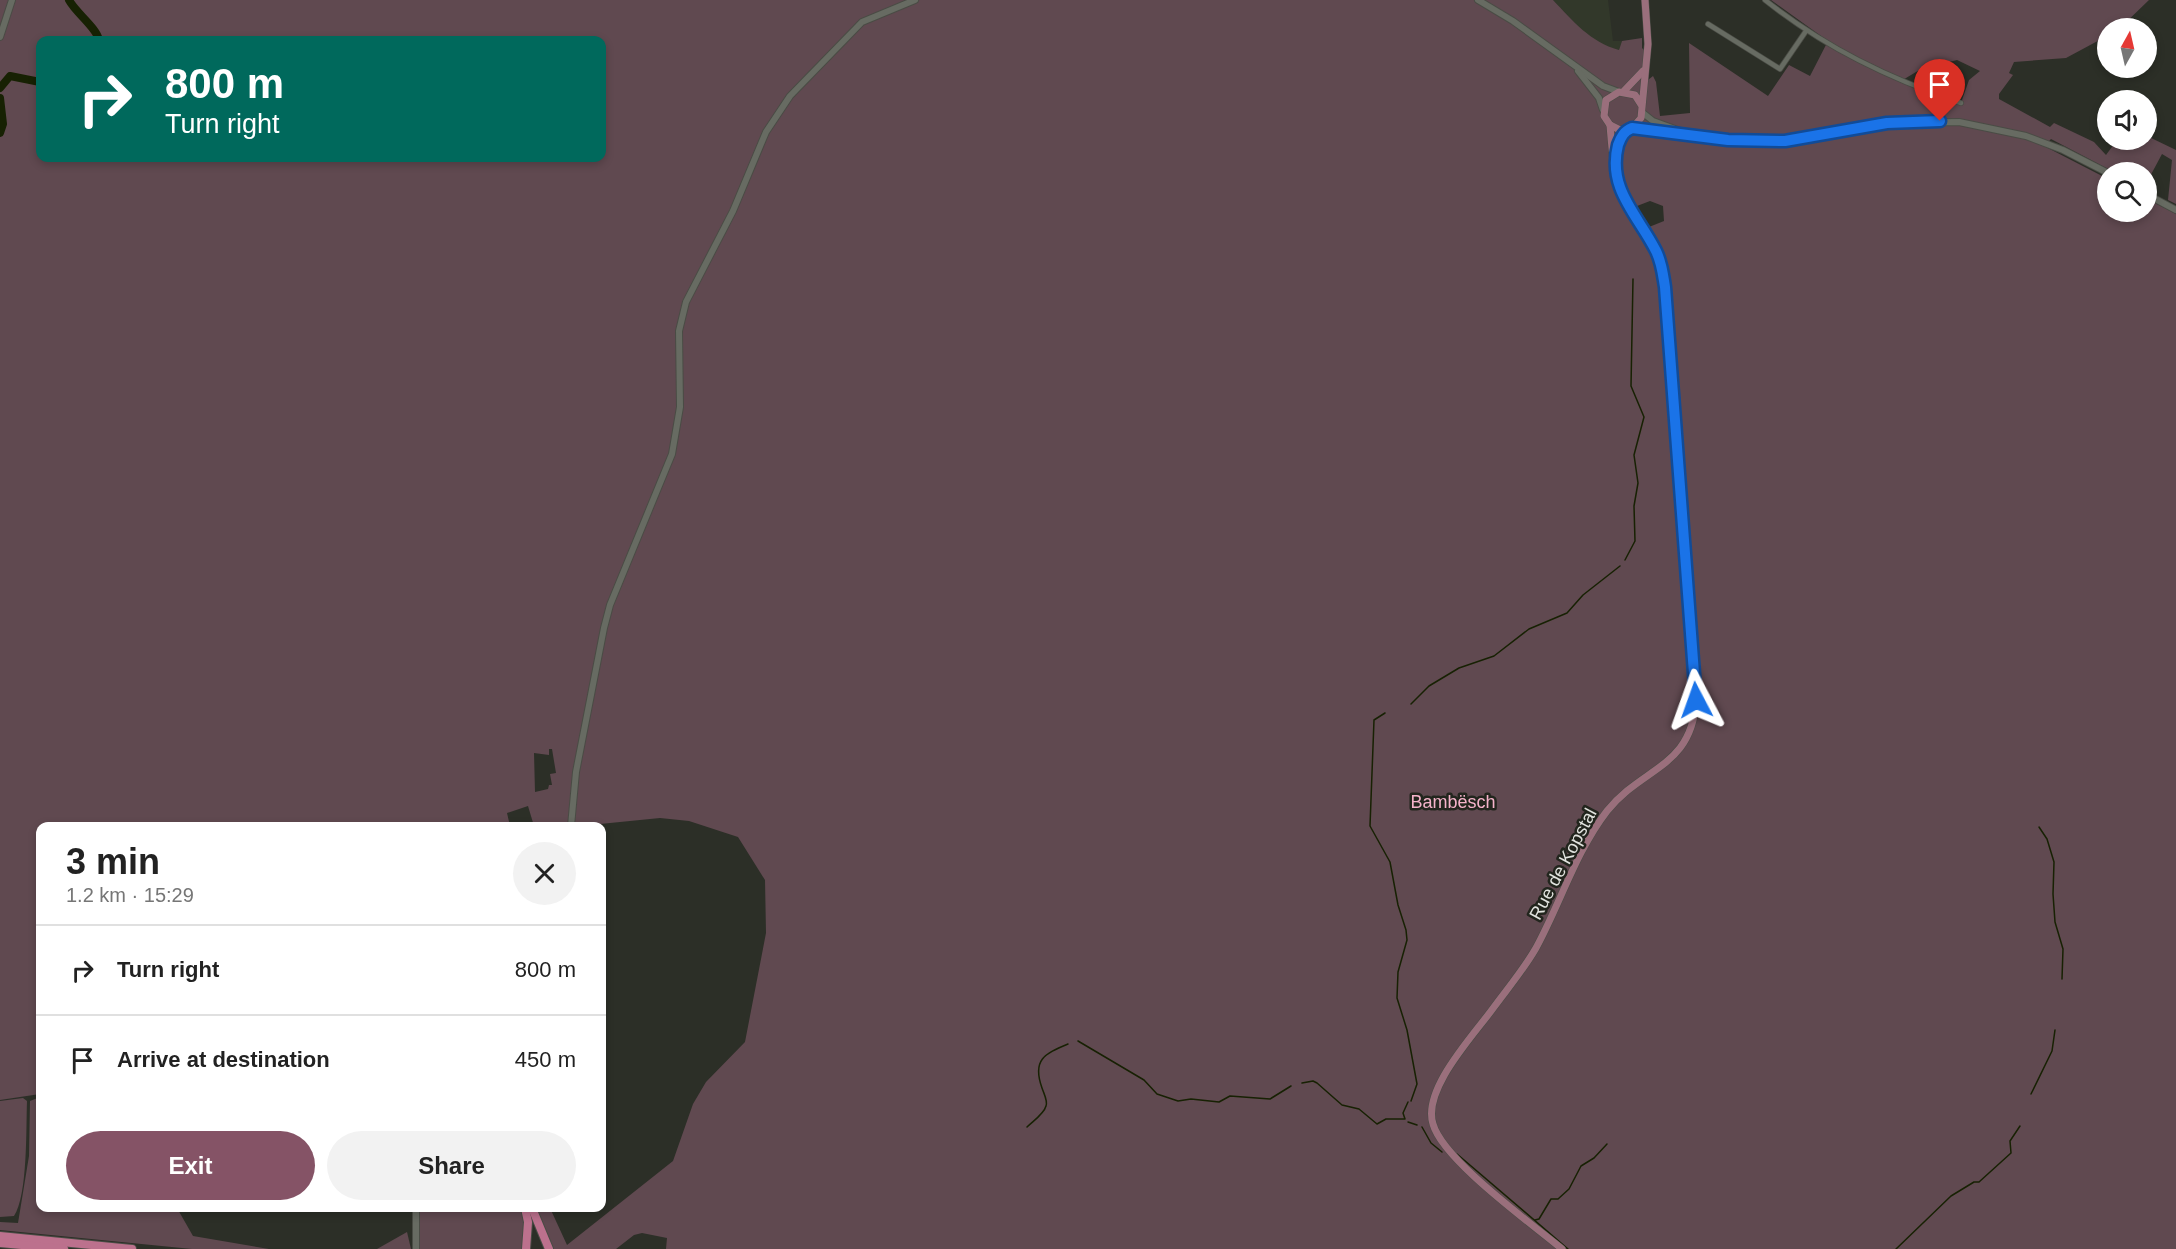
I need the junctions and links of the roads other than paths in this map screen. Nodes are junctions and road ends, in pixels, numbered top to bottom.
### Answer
1 (12, 0) edge
2 (915, 0) edge
3 (1478, 0) edge
4 (1645, 0) edge
5 (1765, 0) edge
6 (1708, 24) dead end
7 (1806, 31) junction
8 (0, 37) edge
9 (1572, 64) junction
10 (1644, 69) junction
11 (1621, 91) junction
12 (1961, 103) dead end
13 (1642, 109) junction
14 (1604, 110) junction
15 (1610, 125) junction
16 (1629, 129) junction
17 (1692, 136) junction
18 (1614, 164) junction
19 (2097, 167) edge
20 (2157, 200) edge
21 (2176, 210) edge
22 (571, 822) edge
23 (416, 1212) edge
24 (526, 1212) edge
25 (534, 1212) edge
26 (0, 1236) edge
27 (0, 1243) edge
28 (64, 1249) edge
29 (132, 1249) edge
30 (416, 1249) edge
31 (526, 1249) edge
32 (549, 1249) edge
33 (1562, 1249) edge

1 - 8 main road
2 - 22 main road
3 - 9 main road
4 - 10 main road
5 - 7 street
6 - 7 street
7 - 12 street
9 - 11 main road
9 - 14 main road
10 - 11 main road
10 - 13 main road
11 - 13 main road
11 - 14 main road
13 - 16 main road
13 - 17 main road
14 - 15 main road
15 - 16 main road
15 - 18 main road, Rue de Kopstal
16 - 17 main road
16 - 18 main road
17 - 19 main road
18 - 33 main road, Rue de Kopstal
20 - 21 main road
23 - 30 main road
24 - 31 highway
25 - 32 highway
26 - 29 highway
27 - 28 highway

